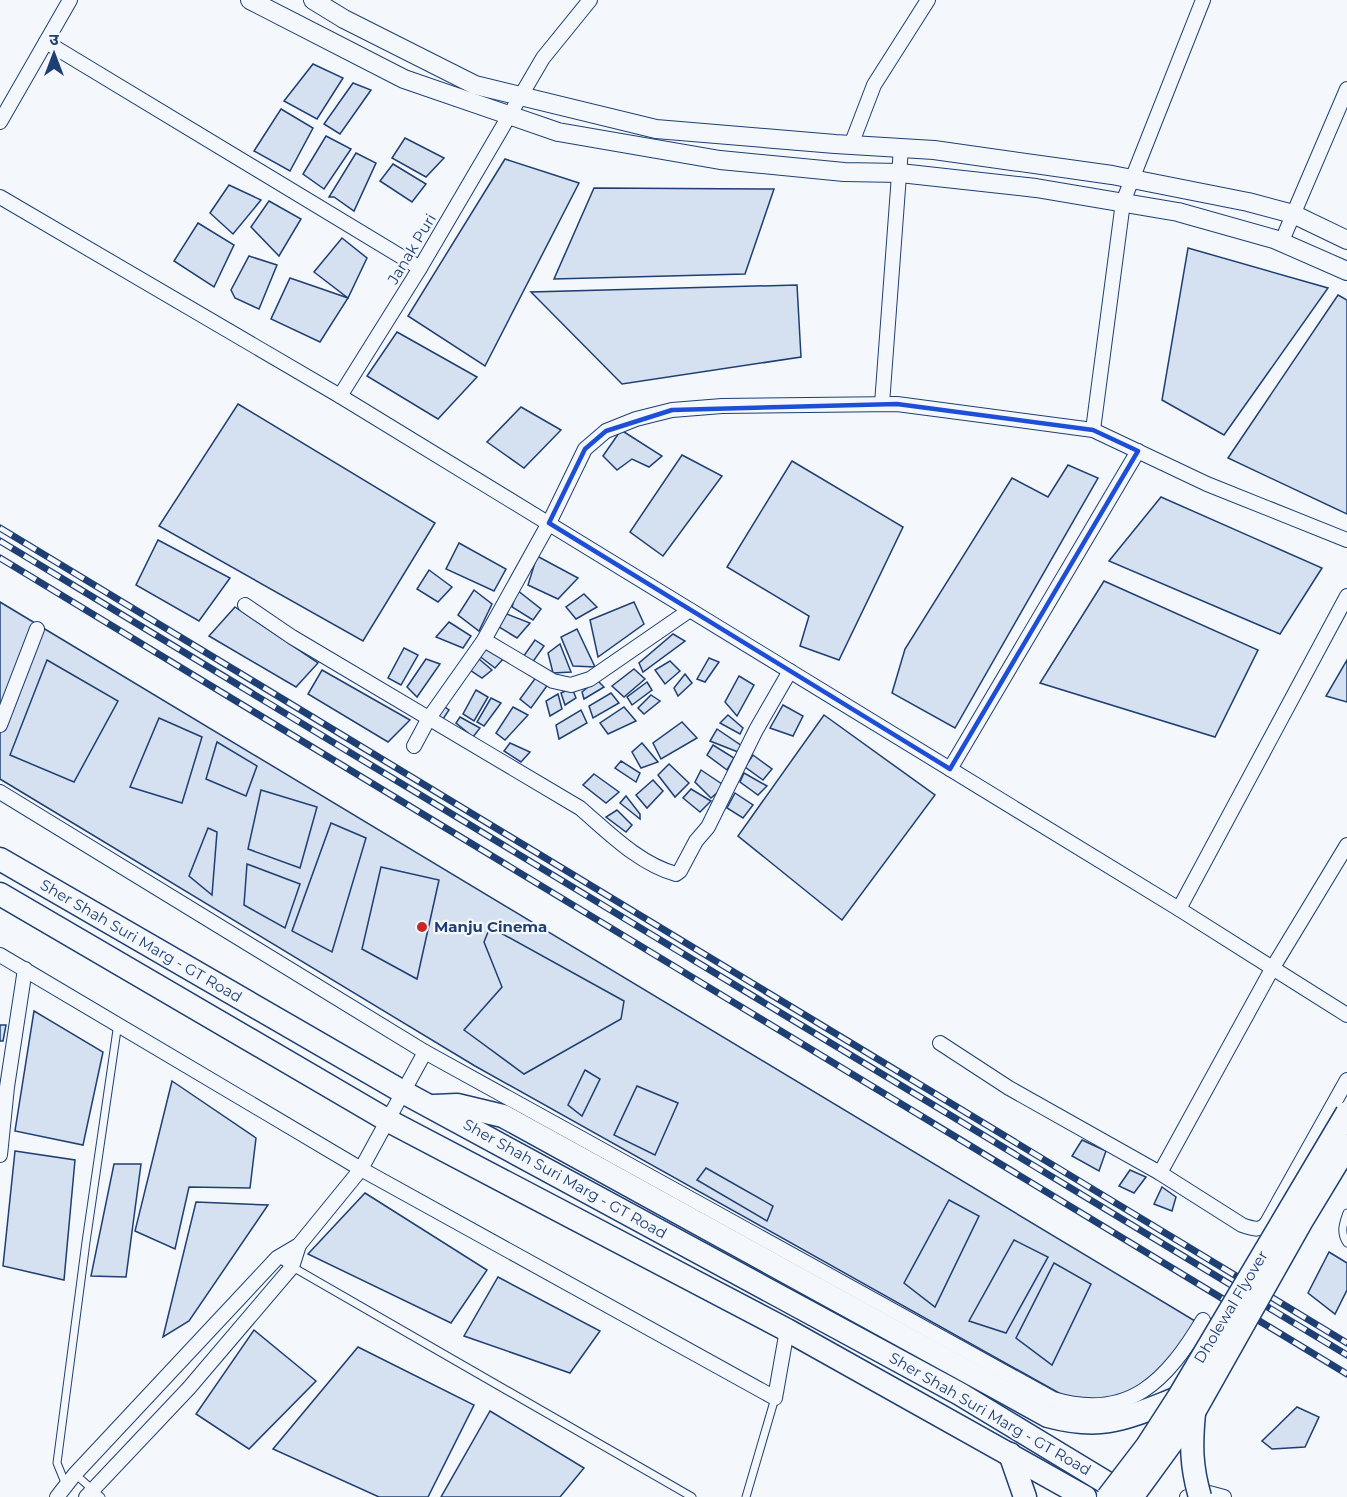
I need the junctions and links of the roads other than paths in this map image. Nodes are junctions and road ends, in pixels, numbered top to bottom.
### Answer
1 (70, 0) edge
2 (250, 0) edge
3 (313, 0) edge
4 (590, 0) edge
5 (928, 0) edge
6 (1203, 0) edge
7 (46, 42) junction
8 (1347, 89) edge
9 (522, 96) junction
10 (510, 117) junction
11 (0, 122) edge
12 (851, 146) junction
13 (901, 148) junction
14 (900, 173) junction
15 (1131, 180) junction
16 (0, 197) edge
17 (1122, 202) junction
18 (1293, 214) junction
19 (1347, 240) edge
20 (1281, 243) junction
21 (420, 268) junction
22 (1347, 272) edge
23 (340, 396) junction
24 (882, 404) junction
25 (1093, 430) junction
26 (1138, 451) junction
27 (549, 523) junction
28 (1347, 540) edge
29 (1347, 596) edge
30 (245, 605) dead end
31 (690, 610) junction
32 (37, 629) dead end
33 (484, 640) junction
34 (790, 671) junction
35 (429, 718) junction
36 (0, 725) edge
37 (414, 746) dead end
38 (950, 769) junction
39 (0, 792) edge
40 (1347, 845) edge
41 (0, 859) edge
42 (0, 894) edge
43 (1179, 909) junction
44 (0, 955) edge
45 (25, 969) junction
46 (1272, 969) junction
47 (1347, 1015) edge
48 (118, 1023) junction
49 (940, 1043) dead end
50 (424, 1052) junction
51 (1347, 1080) edge
52 (403, 1092) junction
53 (429, 1106) junction
54 (1347, 1113) edge
55 (387, 1120) junction
56 (1347, 1146) edge
57 (0, 1155) edge
58 (361, 1169) junction
59 (1160, 1173) junction
60 (1347, 1212) edge
61 (1347, 1243) edge
62 (298, 1245) junction
63 (277, 1258) junction
64 (292, 1267) junction
65 (1203, 1320) dead end
66 (787, 1329) junction
67 (775, 1398) junction
68 (1186, 1405) junction
69 (1010, 1454) junction
70 (1096, 1476) junction
71 (71, 1480) junction
72 (93, 1494) edge
73 (1083, 1496) edge
74 (57, 1497) edge
75 (692, 1497) edge
76 (746, 1497) edge
77 (1025, 1497) edge
78 (1108, 1497) edge
79 (1131, 1497) edge
80 (1187, 1497) edge
81 (1200, 1497) edge
82 (1224, 1497) edge

1 - 7 street
2 - 10 street
3 - 9 street
4 - 9 street, Janak Puri
5 - 12 street
6 - 15 street
7 - 11 street
7 - 21 street
8 - 18 street
9 - 10 street, Janak Puri
9 - 12 street
10 - 14 street
10 - 21 street, Janak Puri
12 - 13 street
13 - 14 street
13 - 15 street
14 - 17 street
14 - 24 street
15 - 17 street
15 - 18 street
16 - 23 street
17 - 20 street
17 - 25 street
18 - 19 street
18 - 20 street
20 - 22 street
21 - 23 street, Janak Puri
23 - 27 street
24 - 25 street
24 - 27 street
25 - 26 street
26 - 28 street
26 - 38 street
27 - 31 street
27 - 33 street
29 - 43 street
30 - 35 street
31 - 33 street
31 - 34 street
32 - 36 street
33 - 35 street
34 - 35 street
34 - 38 street
35 - 37 street
38 - 43 street
39 - 50 street
40 - 46 street
41 - 52 main road, Sher Shah Suri Marg - GT Road
42 - 55 main road, Sher Shah Suri Marg - GT Road
43 - 46 street
44 - 45 street
45 - 48 street
45 - 57 street
46 - 47 street
46 - 59 street
48 - 58 street
48 - 71 lane
49 - 59 street
50 - 52 street
50 - 65 street
51 - 59 street
52 - 53 main road, Sher Shah Suri Marg - GT Road
52 - 55 street
53 - 68 main road
53 - 70 main road, Sher Shah Suri Marg - GT Road
54 - 68 main road, Dholewal Flyover, bridge
55 - 58 street
55 - 66 main road, Sher Shah Suri Marg - GT Road
56 - 68 main road, Dholewal Flyover, bridge
58 - 62 street
58 - 67 street
60 - 61 lane
62 - 63 street
62 - 64 street
63 - 64 lane
63 - 71 street
64 - 72 street
64 - 75 lane
66 - 67 street
66 - 69 main road, Sher Shah Suri Marg - GT Road
67 - 76 lane
68 - 78 main road, Dholewal Flyover, bridge
68 - 79 main road, Dholewal Flyover, bridge
68 - 81 main road, bridge
69 - 73 main road, Sher Shah Suri Marg - GT Road
69 - 77 main road
70 - 73 main road
70 - 79 main road, Sher Shah Suri Marg - GT Road
71 - 72 lane
71 - 74 street
80 - 82 street

